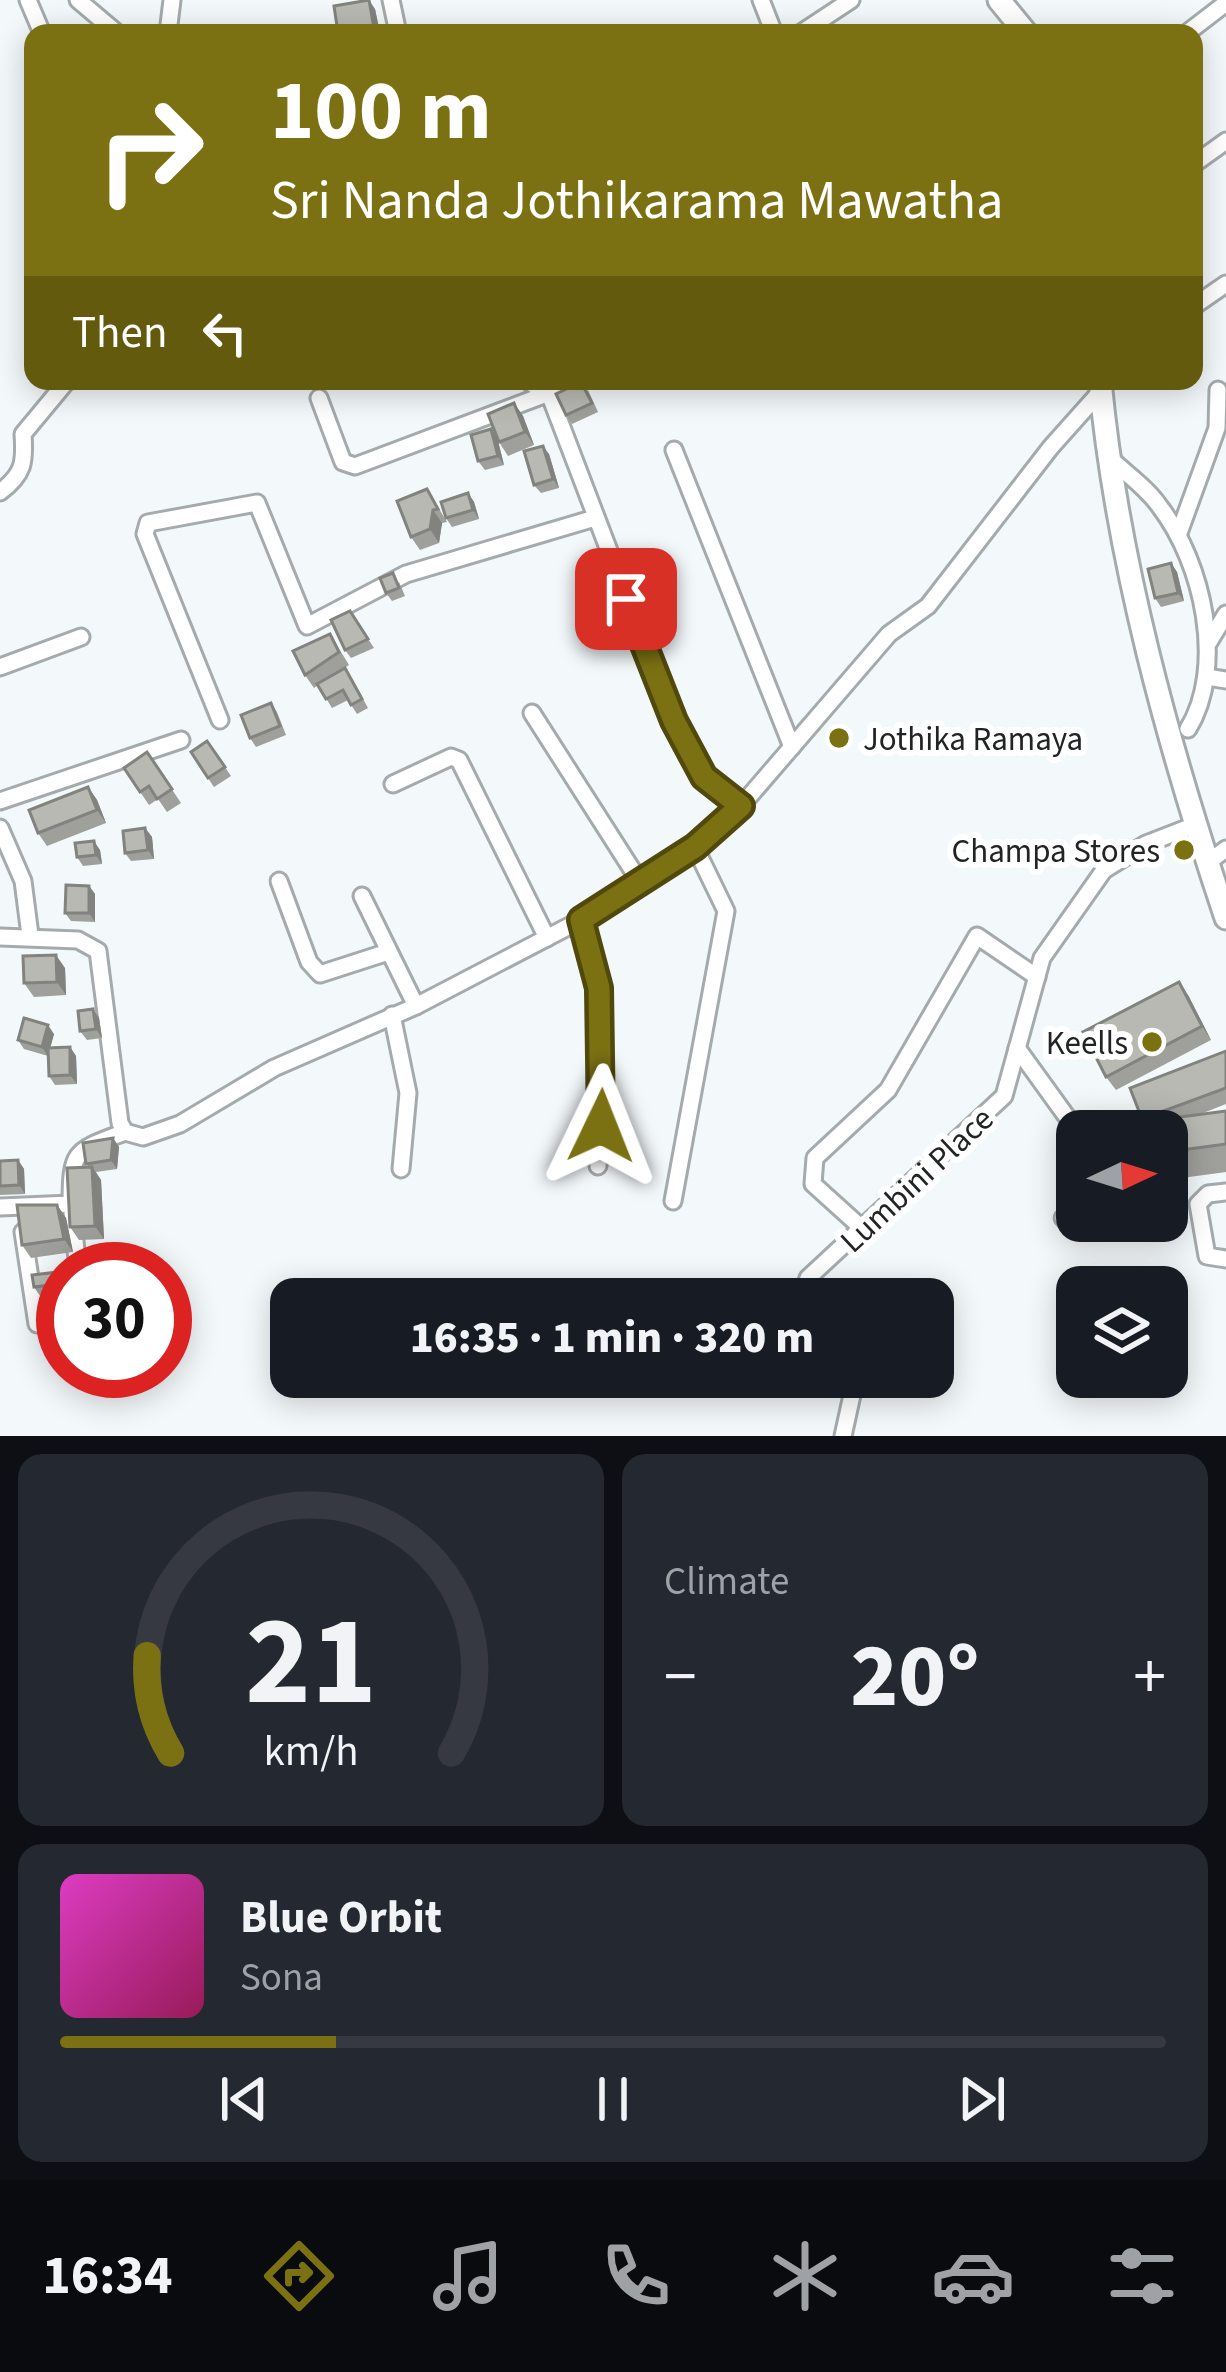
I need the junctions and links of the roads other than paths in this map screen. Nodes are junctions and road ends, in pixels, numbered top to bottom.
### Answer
1 (78, 0) edge
2 (851, 0) edge
3 (999, 0) edge
4 (1226, 3) edge
5 (106, 24) edge
6 (815, 24) edge
7 (1019, 24) edge
8 (1199, 24) edge
9 (60, 390) edge
10 (541, 390) edge
11 (562, 390) edge
12 (1098, 390) edge
13 (1102, 390) edge
14 (1218, 390) dead end
15 (550, 396) junction
16 (319, 398) dead end
17 (674, 449) dead end
18 (1112, 461) junction
19 (0, 491) edge
20 (1191, 493) junction
21 (1157, 502) junction
22 (595, 518) junction
23 (1179, 533) junction
24 (1226, 614) edge
25 (81, 637) dead end
26 (1210, 642) junction
27 (0, 667) edge
28 (1207, 677) junction
29 (1226, 680) edge
30 (532, 713) dead end
31 (220, 720) dead end
32 (1188, 729) dead end
33 (181, 740) dead end
34 (792, 747) junction
35 (393, 784) dead end
36 (0, 801) edge
37 (741, 806) junction
38 (1195, 825) junction
39 (0, 828) edge
40 (695, 847) junction
41 (1226, 849) edge
42 (1207, 863) junction
43 (279, 881) dead end
44 (640, 882) junction
45 (362, 896) dead end
46 (1225, 913) edge
47 (581, 920) junction
48 (30, 935) junction
49 (0, 938) edge
50 (547, 938) junction
51 (386, 953) junction
52 (1036, 977) junction
53 (416, 1006) junction
54 (392, 1015) junction
55 (1017, 1048) junction
56 (1063, 1110) edge
57 (125, 1132) junction
58 (598, 1166) dead end
59 (401, 1169) dead end
60 (1226, 1192) edge
61 (673, 1201) dead end
62 (71, 1204) junction
63 (19, 1205) junction
64 (0, 1207) edge
65 (865, 1231) junction
66 (75, 1242) edge
67 (1226, 1259) edge
68 (808, 1278) edge
69 (36, 1311) edge
70 (851, 1398) edge
71 (843, 1436) edge

1 - 5 street
2 - 6 street
3 - 7 main road
4 - 8 street
9 - 19 street
10 - 15 street
11 - 15 street
12 - 34 street
13 - 18 main road
14 - 20 street
15 - 16 street
15 - 22 street
17 - 34 street
18 - 21 street
18 - 38 main road
20 - 21 street
20 - 23 street
21 - 23 street
22 - 31 street
22 - 37 street
23 - 26 street
24 - 26 street
25 - 27 street
26 - 28 street
28 - 29 street
28 - 32 street
30 - 44 street
33 - 36 street
34 - 37 street
35 - 50 street
37 - 40 street
38 - 42 main road
38 - 52 street, Lumbini Place
39 - 48 street
40 - 44 street
40 - 61 street
41 - 42 street
42 - 46 main road
43 - 51 street
44 - 47 street
45 - 51 street
47 - 50 street
47 - 58 street
48 - 49 street
48 - 57 street
50 - 53 street
51 - 53 street
52 - 55 street, Lumbini Place
52 - 65 street
53 - 54 street
54 - 57 street
54 - 59 street
55 - 56 street
55 - 65 street, Lumbini Place
57 - 62 street
60 - 67 street
62 - 63 street
62 - 66 street
63 - 64 street
63 - 69 street
65 - 68 street, Lumbini Place
70 - 71 street

